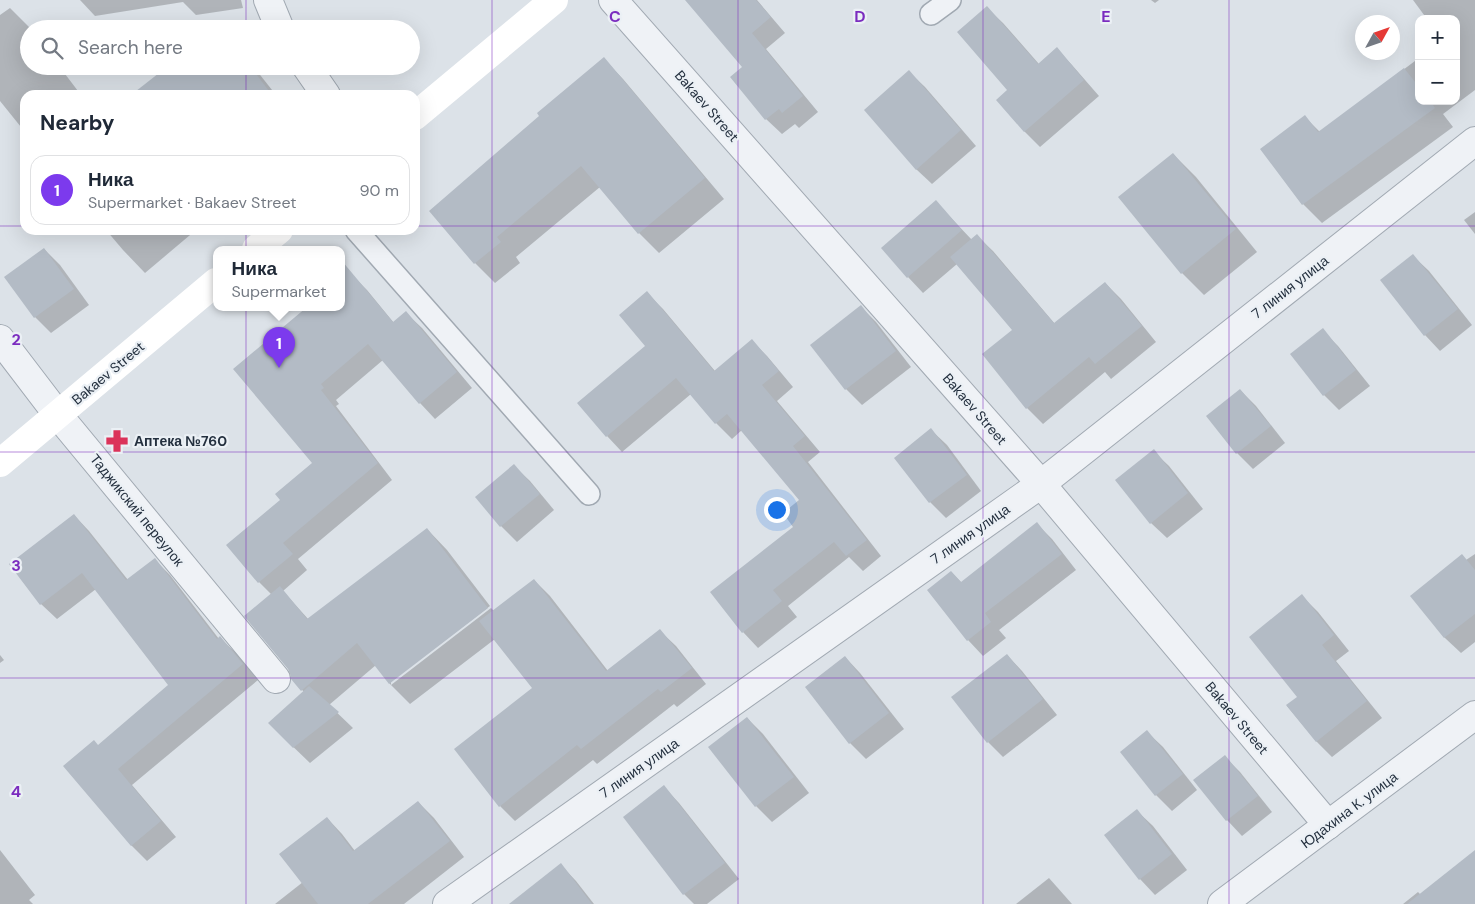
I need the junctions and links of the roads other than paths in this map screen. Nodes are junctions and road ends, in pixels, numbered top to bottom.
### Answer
1 (268, 0) edge
2 (554, 0) edge
3 (613, 0) edge
4 (950, 0) edge
5 (931, 14) dead end
6 (276, 20) edge
7 (312, 75) edge
8 (323, 90) edge
9 (420, 112) edge
10 (1475, 141) edge
11 (273, 235) edge
12 (360, 235) edge
13 (260, 246) edge
14 (213, 285) edge
15 (0, 339) edge
16 (58, 414) junction
17 (0, 463) edge
18 (1041, 484) junction
19 (590, 494) dead end
20 (276, 680) dead end
21 (1475, 715) edge
22 (1328, 825) junction
23 (447, 904) edge
24 (1222, 904) edge

1 - 6 street
2 - 9 main road
3 - 18 street, Bakaev Street
4 - 5 lane
7 - 8 street
10 - 18 street, 7 линия улица
11 - 13 main road
12 - 19 lane
14 - 16 main road, Bakaev Street
15 - 16 street, Таджикский переулок
16 - 17 main road, Bakaev Street
16 - 20 street, Таджикский переулок
18 - 22 street, Bakaev Street
18 - 23 street, 7 линия улица
21 - 22 street, Юдахина К. улица
22 - 24 street, Юдахина К. улица

